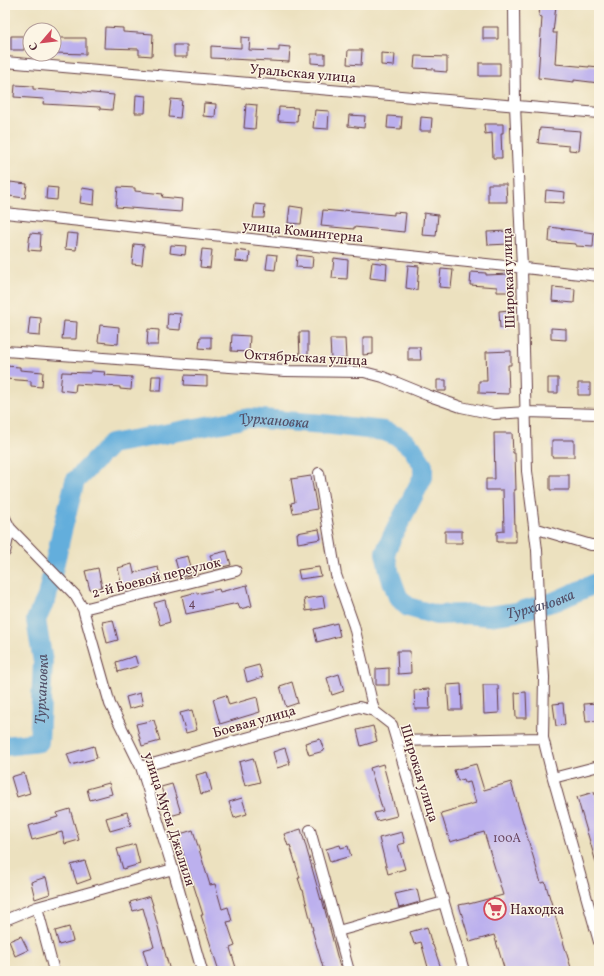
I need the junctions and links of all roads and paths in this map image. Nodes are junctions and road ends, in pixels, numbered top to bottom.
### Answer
1 (514, 5) edge
2 (5, 62) edge
3 (515, 105) junction
4 (599, 113) edge
5 (5, 213) edge
6 (522, 268) junction
7 (599, 276) edge
8 (5, 351) edge
9 (526, 412) junction
10 (599, 414) edge
11 (319, 473) dead end
12 (5, 518) edge
13 (10, 528) junction
14 (534, 528) junction
15 (599, 546) edge
16 (5, 552) edge
17 (236, 571) dead end
18 (83, 610) junction
19 (374, 711) junction
20 (543, 738) junction
21 (397, 741) junction
22 (599, 766) edge
23 (141, 767) junction
24 (552, 778) junction
25 (310, 830) dead end
26 (173, 869) junction
27 (444, 902) junction
28 (37, 907) junction
29 (5, 920) edge
30 (338, 931) junction
31 (599, 942) edge
32 (54, 971) edge
33 (202, 971) edge
34 (349, 971) edge
35 (464, 971) edge

1 - 3 street, Широкая улица
2 - 3 street, Уральская улица
3 - 4 street, Уральская улица
3 - 6 street, Широкая улица
5 - 6 street, улица Коминтерна
6 - 7 street, улица Коминтерна
6 - 9 street, Широкая улица
8 - 9 street, Октябрьская улица
9 - 10 street, Октябрьская улица
9 - 14 street, Широкая улица
11 - 19 street
12 - 13 street, улица Мусы Джалиля
13 - 16 street
13 - 18 street, улица Мусы Джалиля
14 - 15 street
14 - 20 street, Широкая улица
17 - 18 street, 2-й Боевой переулок
18 - 23 street, улица Мусы Джалиля
19 - 21 street, Широкая улица
19 - 23 street, Боевая улица
20 - 21 street
20 - 24 street
21 - 27 street, Широкая улица
22 - 24 street
23 - 26 street, улица Мусы Джалиля
24 - 31 street
25 - 30 street
26 - 28 street
26 - 33 street, улица Мусы Джалиля
27 - 30 street
27 - 35 street, Широкая улица
28 - 29 street
28 - 32 street
30 - 34 street

